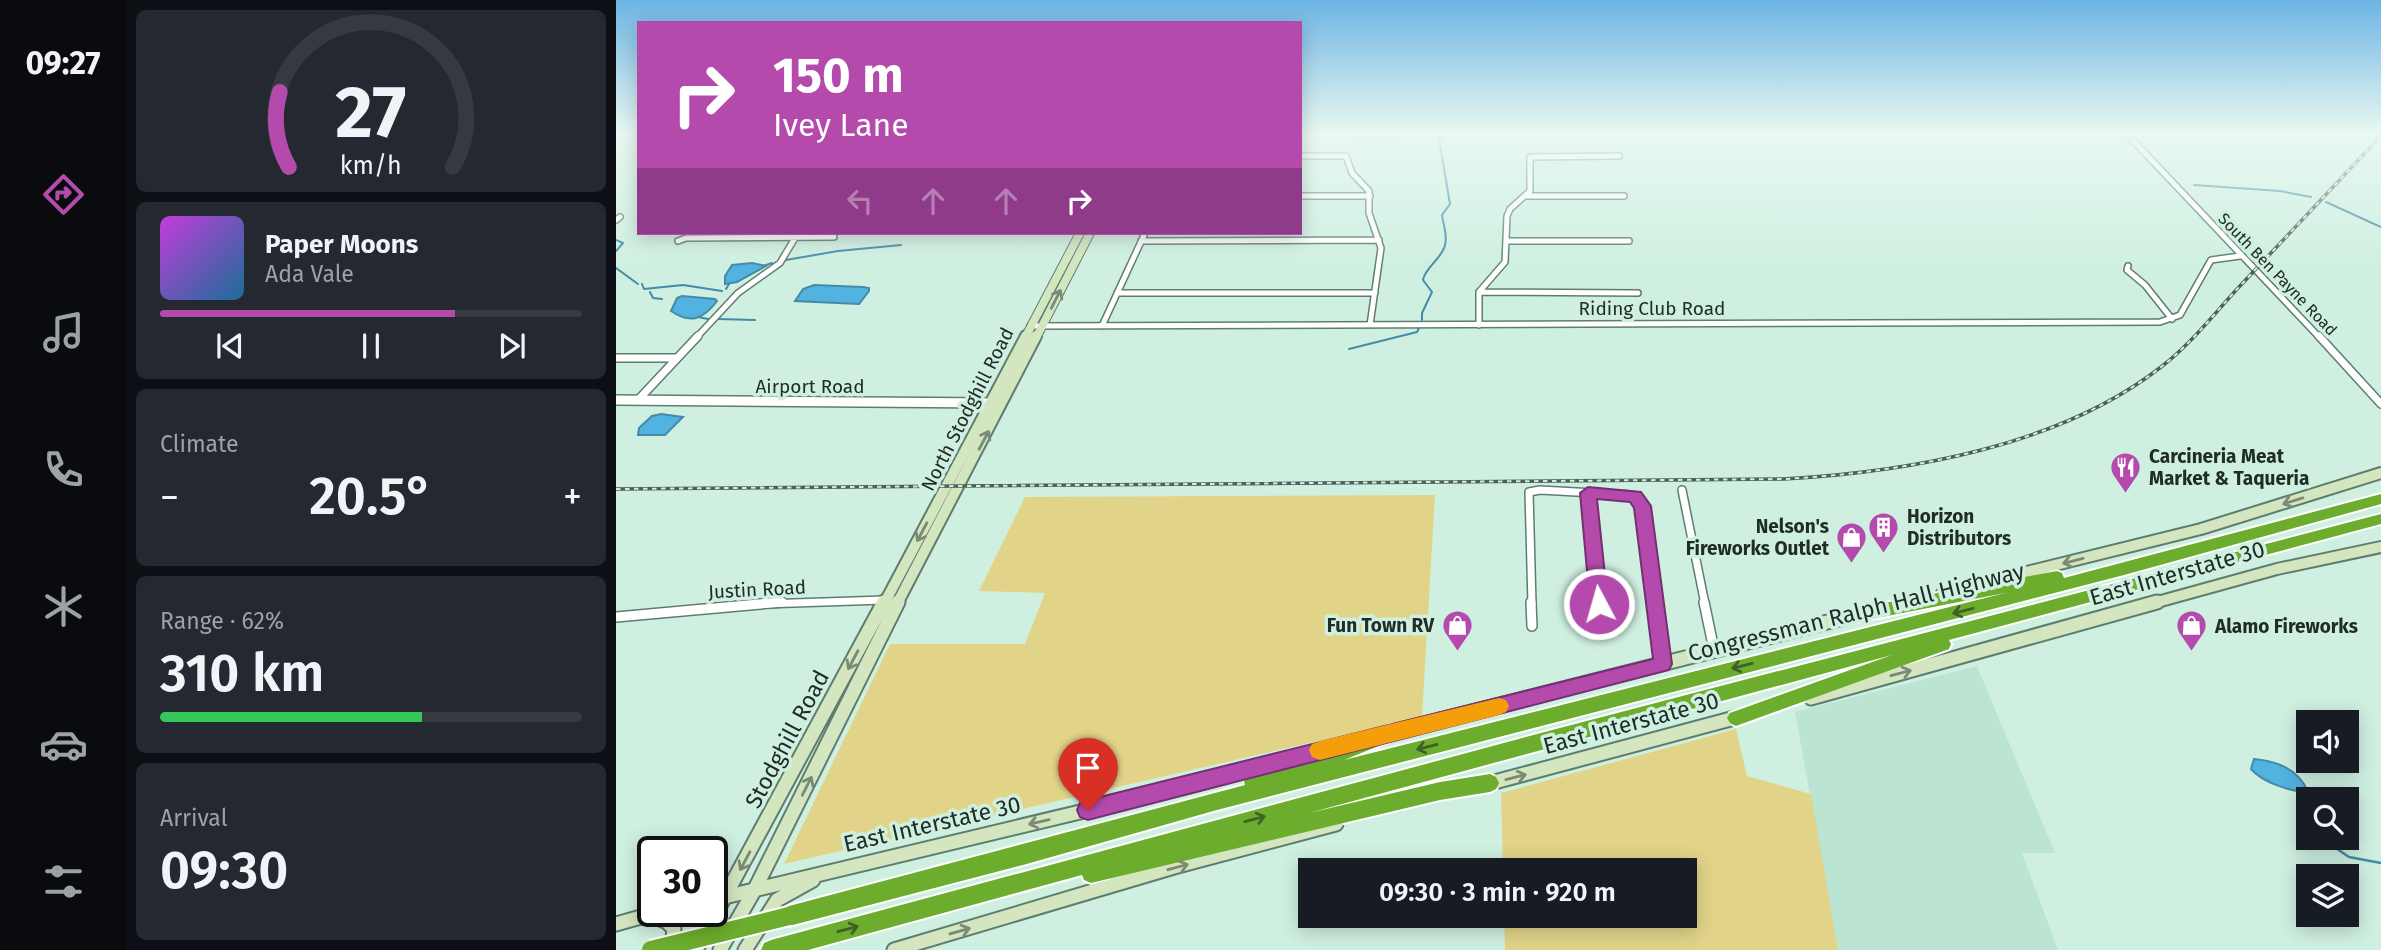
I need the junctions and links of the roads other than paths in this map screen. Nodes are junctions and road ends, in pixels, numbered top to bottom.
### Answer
1 (1357, 177) edge
2 (1531, 177) edge
3 (2167, 177) edge
4 (1527, 195) junction
5 (1302, 196) edge
6 (1370, 196) junction
7 (1624, 196) dead end
8 (1079, 235) edge
9 (1089, 235) edge
10 (1144, 235) edge
11 (795, 237) junction
12 (834, 237) dead end
13 (1379, 240) junction
14 (678, 241) dead end
15 (1141, 241) junction
16 (1507, 241) junction
17 (1629, 241) dead end
18 (2240, 256) junction
19 (2128, 266) dead end
20 (1479, 292) junction
21 (1117, 293) junction
22 (1375, 293) junction
23 (1638, 293) dead end
24 (2172, 319) junction
25 (1370, 325) junction
26 (1479, 325) junction
27 (1030, 326) junction
28 (1042, 326) junction
29 (1102, 326) junction
30 (616, 358) edge
31 (677, 358) junction
32 (616, 400) edge
33 (638, 400) junction
34 (990, 403) junction
35 (1003, 404) junction
36 (2381, 404) edge
37 (2381, 473) edge
38 (1682, 490) dead end
39 (1588, 493) junction
40 (2381, 499) edge
41 (2381, 519) edge
42 (2381, 547) edge
43 (2124, 569) junction
44 (885, 600) junction
45 (900, 600) junction
46 (1599, 604) dead end
47 (2057, 604) junction
48 (1851, 616) junction
49 (616, 617) edge
50 (1532, 626) dead end
51 (1715, 651) junction
52 (1663, 664) junction
53 (1736, 718) junction
54 (1390, 733) junction
55 (1490, 783) junction
56 (1023, 855) junction
57 (828, 872) junction
58 (728, 881) edge
59 (754, 891) junction
60 (976, 895) junction
61 (728, 897) edge
62 (637, 918) edge
63 (616, 923) edge
64 (674, 927) edge
65 (706, 927) edge
66 (777, 949) edge
67 (651, 950) edge
68 (671, 950) edge
69 (696, 950) edge
70 (720, 950) edge
71 (745, 950) edge
72 (894, 950) edge

1 - 6 street
2 - 4 street
3 - 18 street, South Ben Payne Road
4 - 7 street
4 - 16 street
5 - 6 street
6 - 13 street
8 - 27 main road, North Stodghill Road
28 -> 9 main road, North Stodghill Road
10 - 15 street
11 - 12 street
11 - 14 street
11 - 31 street
13 - 15 street
13 - 22 street
15 - 21 street
16 - 17 street
16 - 20 street
18 - 24 street
18 - 36 street, South Ben Payne Road
19 - 24 street
20 - 23 street
20 - 26 street
21 - 22 street
21 - 29 street
22 - 25 street
24 - 26 street, Riding Club Road
25 - 26 street, Riding Club Road
25 - 29 street, Riding Club Road
27 - 28 street, Riding Club Road
27 - 34 main road, North Stodghill Road
28 - 29 street, Riding Club Road
28 - 35 main road, North Stodghill Road
30 - 31 street
31 - 33 street
32 - 33 street, Airport Road
33 - 34 street, Airport Road
34 - 35 street, Airport Road
34 -> 44 main road, North Stodghill Road
45 -> 35 main road, North Stodghill Road
37 -> 48 main road, East Interstate 30
38 - 51 street
39 - 46 street
39 - 50 street
39 - 52 street
40 - 43 highway, Congressman Ralph Hall Highway
41 - 47 highway, Congressman Ralph Hall Highway
53 -> 42 main road, East Interstate 30
43 - 48 highway
43 -> 56 highway, Congressman Ralph Hall Highway
44 - 45 street, Justin Road
44 - 49 street, Justin Road
44 -> 58 main road, Stodghill Road
59 -> 45 main road, Stodghill Road
47 - 53 highway
60 -> 47 highway, Congressman Ralph Hall Highway
48 - 51 main road, East Interstate 30
51 - 52 main road, East Interstate 30
52 - 54 main road, East Interstate 30
55 -> 53 main road, East Interstate 30
54 - 56 highway
54 -> 57 main road, East Interstate 30
55 - 60 highway
72 -> 55 main road, East Interstate 30
56 - 67 highway, Congressman Ralph Hall Highway, bridge
57 - 59 main road, East Interstate 30
57 - 71 main road
59 - 61 main road, East Interstate 30
59 - 70 main road, Stodghill Road
66 -> 60 highway, Congressman Ralph Hall Highway
62 - 63 main road
64 - 68 main road
65 - 69 main road, Stodghill Road

